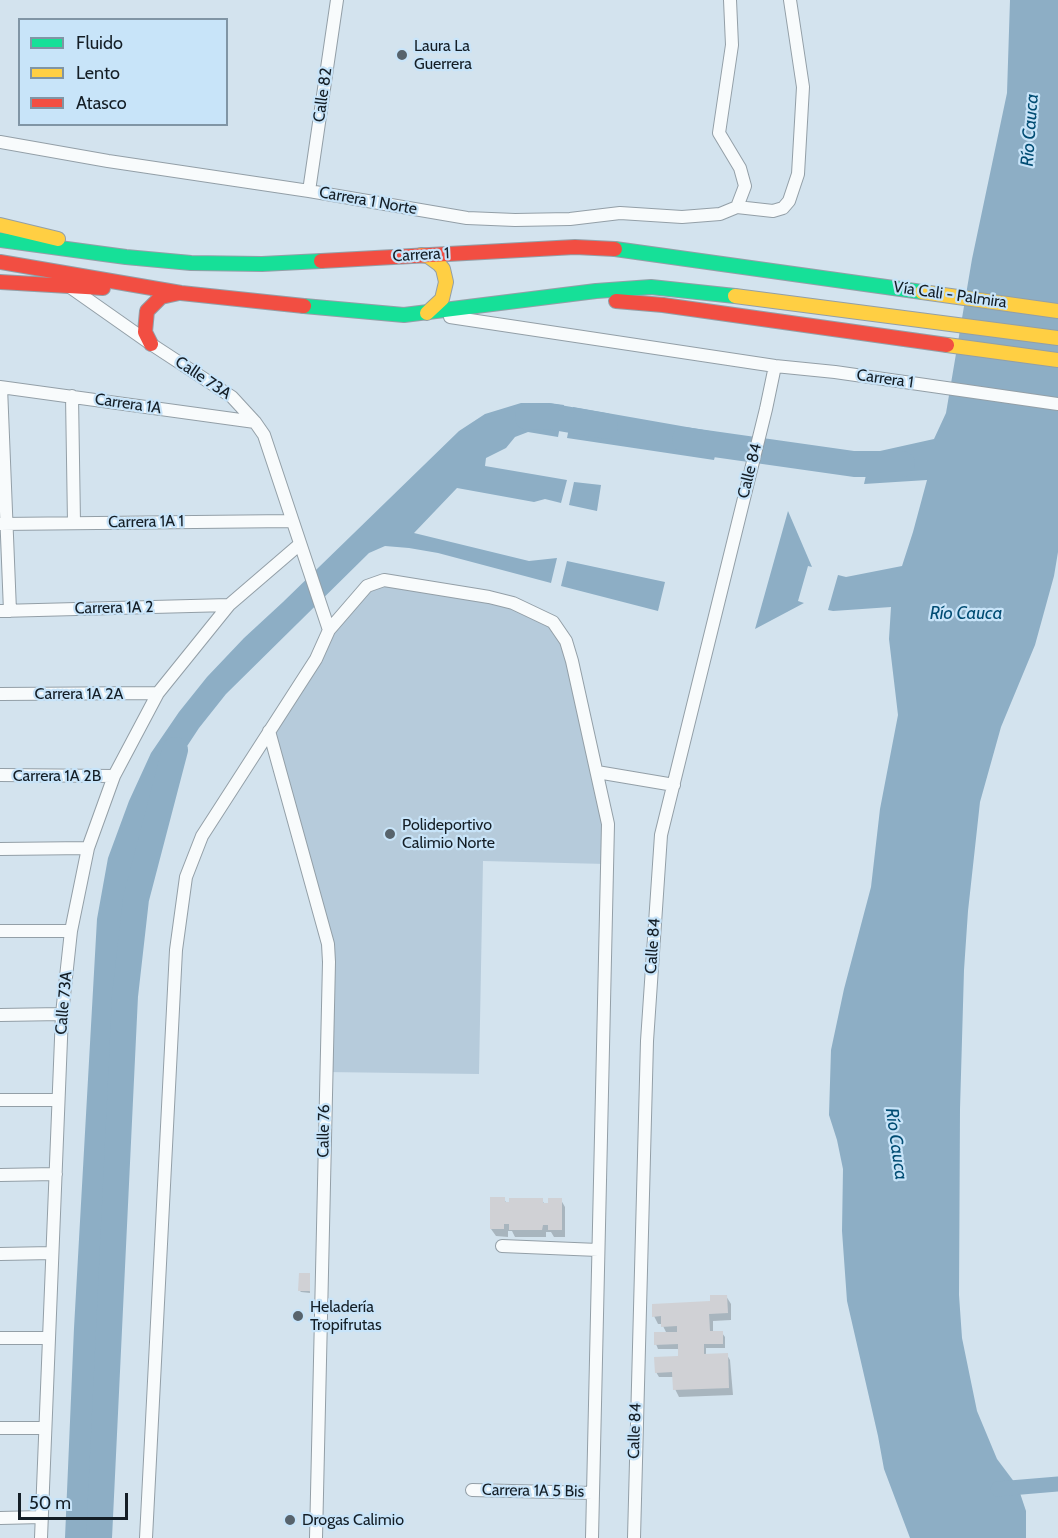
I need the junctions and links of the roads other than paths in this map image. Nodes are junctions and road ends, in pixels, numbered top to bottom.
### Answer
1 (337, 0) edge
2 (730, 0) edge
3 (790, 0) edge
4 (0, 142) edge
5 (309, 191) junction
6 (737, 207) junction
7 (0, 225) edge
8 (4, 240) edge
9 (421, 255) junction
10 (126, 257) junction
11 (2, 262) edge
12 (841, 280) joint
13 (0, 282) edge
14 (69, 286) junction
15 (181, 293) junction
16 (542, 299) junction
17 (841, 310) joint
18 (1058, 311) edge
19 (427, 313) junction
20 (1058, 338) edge
21 (151, 344) junction
22 (1058, 360) edge
23 (774, 366) junction
24 (0, 387) edge
25 (72, 396) junction
26 (1058, 404) edge
27 (255, 422) junction
28 (292, 521) junction
29 (74, 523) junction
30 (3, 524) edge
31 (300, 544) junction
32 (229, 605) junction
33 (5, 611) edge
34 (329, 630) junction
35 (158, 693) junction
36 (0, 694) edge
37 (269, 731) junction
38 (597, 772) junction
39 (0, 776) edge
40 (114, 776) junction
41 (674, 784) junction
42 (88, 848) junction
43 (0, 849) edge
44 (0, 931) edge
45 (71, 931) junction
46 (62, 1014) junction
47 (0, 1015) edge
48 (0, 1100) edge
49 (58, 1100) junction
50 (56, 1174) junction
51 (0, 1175) edge
52 (502, 1246) dead end
53 (598, 1250) junction
54 (52, 1253) junction
55 (0, 1254) edge
56 (0, 1338) edge
57 (49, 1338) junction
58 (0, 1428) edge
59 (45, 1428) junction
60 (472, 1490) dead end
61 (593, 1493) junction
62 (42, 1517) junction
63 (0, 1518) edge
64 (41, 1538) edge
65 (146, 1538) edge
66 (316, 1538) edge
67 (592, 1538) edge
68 (634, 1538) edge

1 - 5 street, Calle 82
2 - 6 street
3 - 6 street
4 - 5 street, Carrera 1 Norte
5 - 6 street, Carrera 1 Norte
7 - 10 main road
8 - 10 main road, Carrera 1
9 - 10 main road, Carrera 1
9 - 12 main road, Carrera 1
9 - 19 main road
11 - 15 main road, Carrera 1
12 - 18 main road, Vía Cali - Palmira
13 - 14 main road
14 - 15 main road
14 - 21 street, Calle 73A
15 - 19 main road, Carrera 1
15 - 21 main road
16 - 17 main road, Carrera 1
16 - 19 main road, Carrera 1
16 - 22 main road
17 - 20 main road, Vía Cali - Palmira
19 - 23 street, Carrera 1
21 - 27 street, Calle 73A
23 - 26 street, Carrera 1
23 - 41 street, Calle 84
24 - 25 street, Carrera 1A
24 - 30 street
25 - 27 street, Carrera 1A
25 - 29 street
27 - 28 street, Calle 73A
28 - 29 street, Carrera 1A 1
28 - 31 street, Calle 73A
29 - 30 street, Carrera 1A 1
30 - 33 street
31 - 32 street, Calle 73A
31 - 34 street, Calle 73A
32 - 33 street, Carrera 1A 2
32 - 35 street, Calle 73A
34 - 37 street
34 - 38 street
35 - 36 street, Carrera 1A 2A
35 - 40 street, Calle 73A
37 - 65 street
37 - 66 street, Calle 76
38 - 41 street
38 - 53 street
39 - 40 street, Carrera 1A 2B
40 - 42 street, Calle 73A
41 - 68 street, Calle 84
42 - 43 street
42 - 45 street, Calle 73A
44 - 45 street
45 - 46 street, Calle 73A
46 - 47 street
46 - 49 street, Calle 73A
48 - 49 street
49 - 50 street, Calle 73A
50 - 51 street
50 - 54 street, Calle 73A
52 - 53 street
53 - 61 street
54 - 55 street
54 - 57 street, Calle 73A
56 - 57 street
57 - 59 street, Calle 73A
58 - 59 street
59 - 62 street, Calle 73A
60 - 61 street, Carrera 1A 5 Bis
61 - 67 street
62 - 63 street
62 - 64 street, Calle 73A

